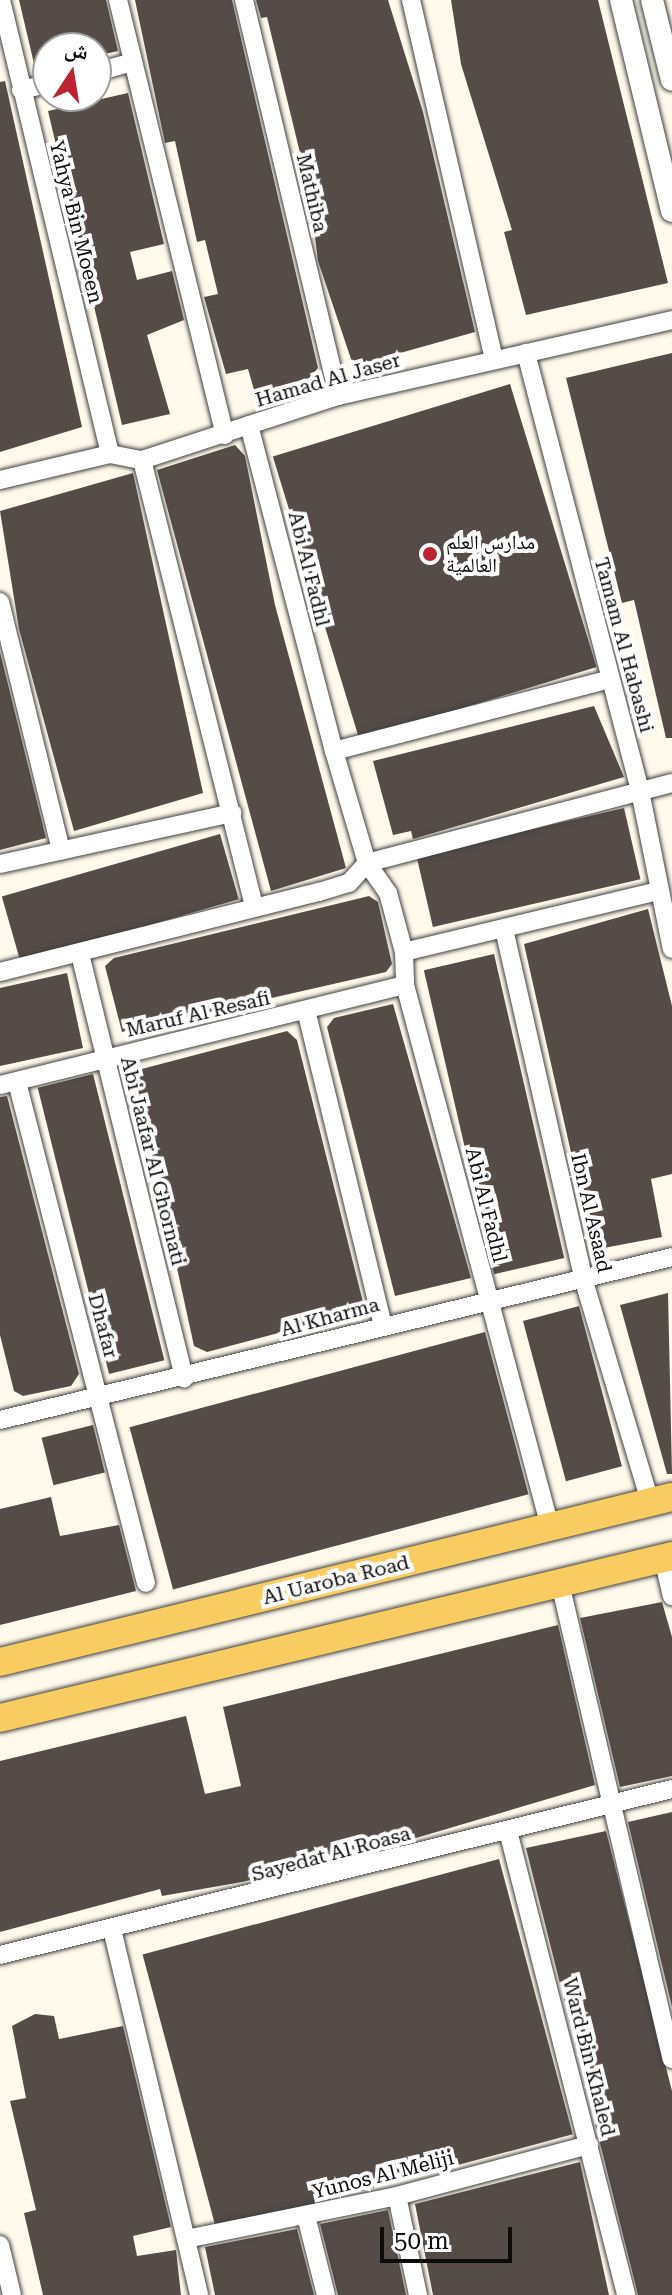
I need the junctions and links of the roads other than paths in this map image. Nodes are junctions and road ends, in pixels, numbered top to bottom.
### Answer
1 (1, 0) edge
2 (118, 0) edge
3 (244, 0) edge
4 (411, 0) edge
5 (621, 0) edge
6 (652, 0) edge
7 (133, 62) junction
8 (112, 68) edge
9 (672, 80) edge
10 (32, 88) edge
11 (21, 90) junction
12 (672, 211) edge
13 (672, 320) edge
14 (526, 353) junction
15 (494, 359) junction
16 (338, 396) junction
17 (249, 425) junction
18 (225, 435) junction
19 (110, 454) junction
20 (142, 460) junction
21 (0, 480) edge
22 (0, 602) edge
23 (610, 679) junction
24 (334, 751) junction
25 (672, 783) edge
26 (640, 791) junction
27 (232, 813) junction
28 (61, 851) junction
29 (367, 863) junction
30 (0, 864) edge
31 (658, 891) junction
32 (254, 907) junction
33 (504, 929) junction
34 (672, 949) edge
35 (404, 952) junction
36 (80, 954) junction
37 (0, 972) edge
38 (405, 985) junction
39 (306, 1010) junction
40 (105, 1058) junction
41 (8, 1083) edge
42 (672, 1257) edge
43 (583, 1278) junction
44 (487, 1300) junction
45 (383, 1325) junction
46 (184, 1378) junction
47 (99, 1397) junction
48 (0, 1419) edge
49 (661, 1499) edge
50 (550, 1527) junction
51 (668, 1557) edge
52 (559, 1579) junction
53 (146, 1583) dead end
54 (672, 1596) edge
55 (0, 1662) edge
56 (0, 1718) edge
57 (672, 1789) edge
58 (608, 1804) junction
59 (508, 1831) junction
60 (112, 1929) junction
61 (0, 1955) edge
62 (672, 2059) edge
63 (589, 2145) junction
64 (397, 2196) junction
65 (306, 2216) junction
66 (186, 2239) junction
67 (0, 2245) edge
68 (12, 2295) edge
69 (199, 2295) edge
70 (326, 2295) edge
71 (418, 2295) edge
72 (626, 2295) edge

1 - 11 street, Yahya Bin Moeen
2 - 7 street
3 - 16 street, Mathiba
4 - 15 street
5 - 12 street
6 - 9 street
7 - 8 street
7 - 18 street
10 - 11 street
11 - 19 street, Yahya Bin Moeen
13 - 14 street, Hamad Al Jaser
14 - 15 street, Hamad Al Jaser
14 - 23 street, Tamam Al Habashi
15 - 16 street, Hamad Al Jaser
16 - 17 street, Hamad Al Jaser
17 - 18 street, Hamad Al Jaser
17 - 24 street, Abi Al Fadhl
18 - 20 street, Hamad Al Jaser
19 - 20 street, Hamad Al Jaser
19 - 21 street, Hamad Al Jaser
20 - 27 street
22 - 28 street
23 - 24 street
23 - 26 street, Tamam Al Habashi
24 - 29 street, Abi Al Fadhl
25 - 26 street
26 - 29 street
26 - 31 street, Tamam Al Habashi
27 - 28 street
27 - 32 street
28 - 30 street
29 - 32 street
29 - 35 street, Abi Al Fadhl
31 - 33 street
31 - 34 street, Tamam Al Habashi
32 - 36 street
33 - 35 street
33 - 43 street, Ibn Al Asaad
35 - 38 street, Abi Al Fadhl
36 - 37 street
36 - 40 street, Abi Jaafar Al Ghornati
38 - 39 street, Maruf Al Resafi
38 - 44 street, Abi Al Fadhl
39 - 40 street, Maruf Al Resafi
39 - 45 street
40 - 41 street, Maruf Al Resafi
40 - 46 street, Abi Jaafar Al Ghornati
41 - 47 street, Dhafar
42 - 43 street, Al Kharma
43 - 44 street, Al Kharma
43 - 49 street, Ibn Al Asaad
44 - 45 street, Al Kharma
44 - 50 street, Abi Al Fadhl
45 - 46 street, Al Kharma
46 - 47 street, Al Kharma
47 - 48 street, Al Kharma
47 - 53 street, Dhafar
49 - 50 main road, Al Uaroba Road
50 - 55 main road, Al Uaroba Road
51 - 52 main road
51 - 54 street
52 - 56 main road
52 - 58 street
57 - 58 street, Sayedat Al Roasa
58 - 59 street, Sayedat Al Roasa
58 - 62 street
59 - 60 street, Sayedat Al Roasa
59 - 63 street, Ward Bin Khaled
60 - 61 street, Sayedat Al Roasa
60 - 66 street
63 - 64 street, Yunos Al Meliji
63 - 72 street, Ward Bin Khaled
64 - 65 street, Yunos Al Meliji
64 - 71 street
65 - 66 street, Yunos Al Meliji
65 - 70 street
66 - 69 street
67 - 68 street

